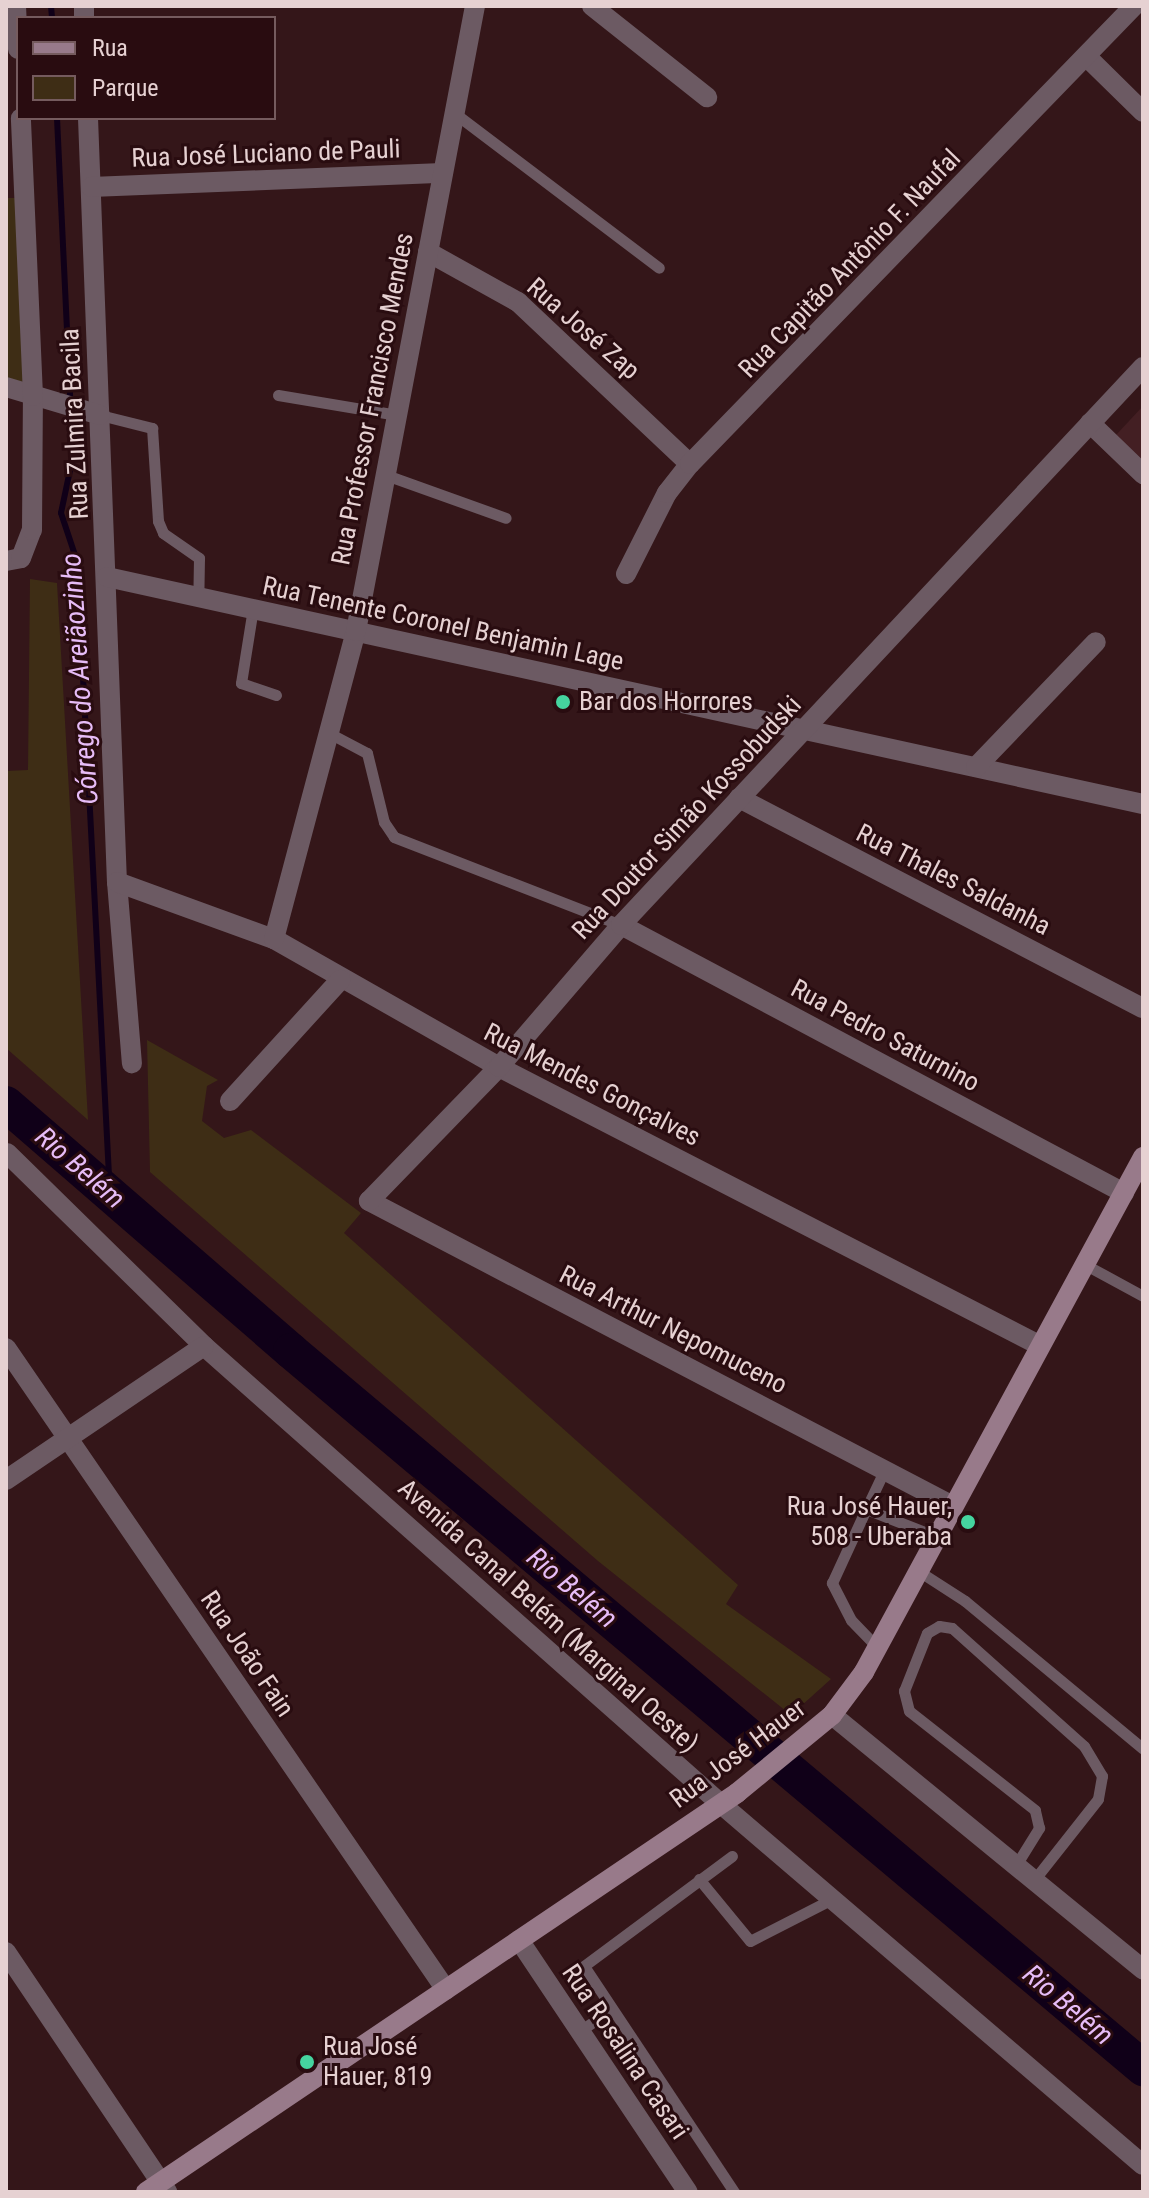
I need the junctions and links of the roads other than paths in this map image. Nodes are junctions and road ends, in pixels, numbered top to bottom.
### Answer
1 (475, 6) edge
2 (592, 6) edge
3 (1134, 6) edge
4 (1088, 58) junction
5 (707, 97) dead end
6 (452, 112) junction
7 (1143, 112) edge
8 (21, 120) edge
9 (88, 120) edge
10 (443, 173) junction
11 (91, 187) junction
12 (428, 252) junction
13 (659, 268) dead end
14 (1143, 367) edge
15 (6, 387) edge
16 (278, 395) dead end
17 (33, 396) junction
18 (100, 415) junction
19 (397, 415) junction
20 (1090, 423) junction
21 (690, 464) junction
22 (1143, 474) edge
23 (386, 475) junction
24 (506, 518) dead end
25 (14, 559) edge
26 (626, 574) dead end
27 (107, 577) junction
28 (198, 597) junction
29 (253, 608) junction
30 (356, 631) junction
31 (1096, 642) dead end
32 (276, 695) dead end
33 (804, 729) junction
34 (329, 733) junction
35 (976, 767) junction
36 (739, 798) junction
37 (1143, 804) edge
38 (117, 882) junction
39 (621, 925) junction
40 (274, 939) junction
41 (340, 980) junction
42 (1143, 1008) edge
43 (132, 1063) dead end
44 (499, 1067) junction
45 (230, 1101) dead end
46 (7, 1153) edge
47 (1143, 1157) edge
48 (1124, 1193) junction
49 (369, 1201) joint
50 (1084, 1264) junction
51 (1143, 1296) edge
52 (1039, 1345) junction
53 (204, 1346) junction
54 (6, 1348) edge
55 (68, 1438) junction
56 (885, 1469) junction
57 (6, 1480) edge
58 (953, 1506) junction
59 (866, 1509) junction
60 (935, 1536) junction
61 (917, 1570) junction
62 (877, 1647) junction
63 (826, 1721) junction
64 (1143, 1749) edge
65 (729, 1799) junction
66 (732, 1856) dead end
67 (1016, 1865) junction
68 (699, 1879) junction
69 (1034, 1880) junction
70 (832, 1899) junction
71 (519, 1940) junction
72 (6, 1952) edge
73 (1143, 1970) edge
74 (446, 1990) junction
75 (609, 2011) junction
76 (580, 2031) junction
77 (1143, 2165) edge
78 (158, 2189) edge
79 (688, 2192) edge
80 (734, 2192) edge

1 - 6 street, Rua Professor Francisco Mendes
2 - 5 street
3 - 4 street, Rua Capitão Antônio F. Naufal
4 - 7 street
4 - 21 street, Rua Capitão Antônio F. Naufal
6 - 10 street, Rua Professor Francisco Mendes
6 - 13 lane
8 - 17 street, Rua Zulmira Bacila
9 - 11 street, Rua Zulmira Bacila
10 - 11 street, Rua José Luciano de Pauli
10 - 12 street, Rua Professor Francisco Mendes
11 - 18 street, Rua Zulmira Bacila
12 - 19 street, Rua Professor Francisco Mendes
12 - 21 street, Rua José Zap
14 - 20 street, Rua Doutor Simão Kossobudski
15 - 17 street
16 - 19 lane
17 - 18 street
17 - 25 street, Rua Zulmira Bacila
18 - 27 street, Rua Zulmira Bacila
18 - 28 lane
19 - 23 street, Rua Professor Francisco Mendes
20 - 22 street
20 - 33 street, Rua Doutor Simão Kossobudski
21 - 26 street, Rua Capitão Antônio F. Naufal
23 - 24 lane
23 - 30 street, Rua Professor Francisco Mendes
27 - 28 street, Rua Tenente Coronel Benjamin Lage
27 - 38 street, Rua Zulmira Bacila
28 - 29 street, Rua Tenente Coronel Benjamin Lage
29 - 30 street, Rua Tenente Coronel Benjamin Lage
29 - 32 lane
30 - 33 street, Rua Tenente Coronel Benjamin Lage
30 - 34 street, Rua Professor Francisco Mendes
31 - 35 street
33 - 35 street, Rua Tenente Coronel Benjamin Lage
33 - 36 street, Rua Doutor Simão Kossobudski
34 - 39 lane
34 - 40 street, Rua Professor Francisco Mendes
35 - 37 street, Rua Tenente Coronel Benjamin Lage
36 - 39 street, Rua Doutor Simão Kossobudski
36 - 42 street, Rua Thales Saldanha
38 - 40 street, Rua Mendes Gonçalves
38 - 43 street, Rua Zulmira Bacila
39 - 44 street, Rua Doutor Simão Kossobudski
39 - 48 street, Rua Pedro Saturnino
40 - 41 street, Rua Mendes Gonçalves
41 - 44 street, Rua Mendes Gonçalves
41 - 45 street
44 - 49 street, Rua Doutor Simão Kossobudski
44 - 52 street, Rua Mendes Gonçalves
46 - 53 street, Avenida Canal Belém (Marginal Oeste)
47 - 48 main road, Rua José Hauer
48 - 50 main road, Rua José Hauer
49 - 56 street, Rua Arthur Nepomuceno
50 - 51 lane
50 - 52 main road, Rua José Hauer
52 - 58 main road, Rua José Hauer
53 - 55 street
53 - 65 street, Avenida Canal Belém (Marginal Oeste)
54 - 55 street, Rua João Fain
55 - 57 street
55 - 74 street, Rua João Fain
56 - 58 street, Rua Arthur Nepomuceno
56 - 59 lane
58 - 60 main road, Rua José Hauer
59 - 60 lane
59 - 62 lane
60 - 61 main road, Rua José Hauer
61 - 62 main road, Rua José Hauer
61 - 64 lane
62 - 63 main road, Rua José Hauer
63 - 65 main road, Rua José Hauer
63 - 67 street
65 - 70 street, Avenida Canal Belém (Marginal Oeste)
65 - 71 main road, Rua José Hauer
66 - 68 lane
67 - 69 street
67 - 69 lane
68 - 70 lane
68 - 75 lane
69 - 73 street
70 - 77 street, Avenida Canal Belém (Marginal Oeste)
71 - 74 main road, Rua José Hauer
71 - 76 street, Rua Rosalina Casari
72 - 78 street
74 - 78 main road, Rua José Hauer
75 - 76 lane
75 - 80 lane
76 - 79 street, Rua Rosalina Casari

